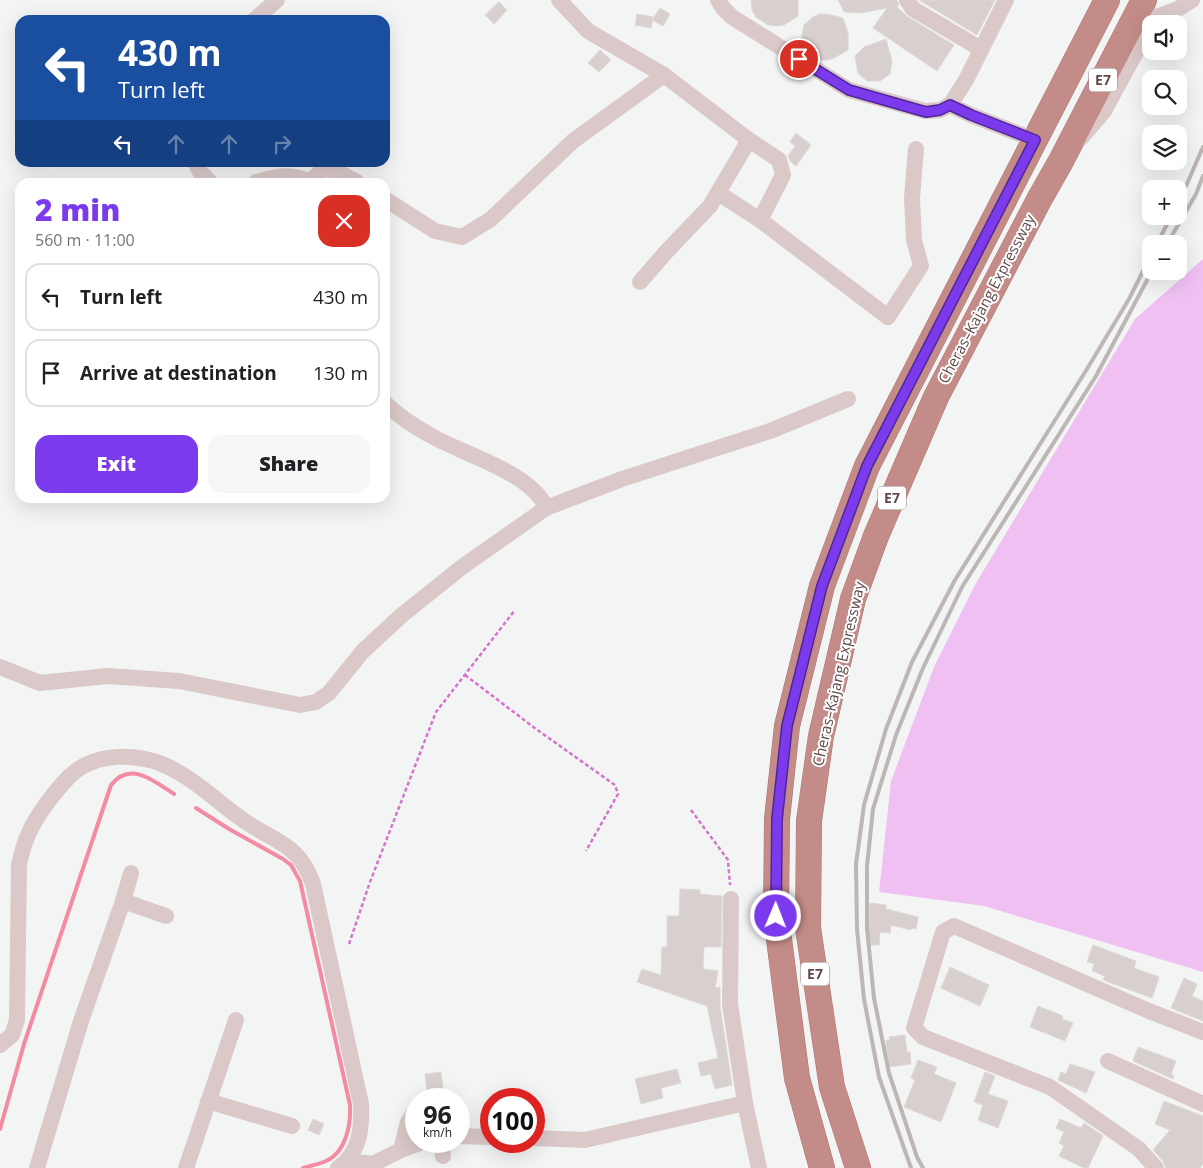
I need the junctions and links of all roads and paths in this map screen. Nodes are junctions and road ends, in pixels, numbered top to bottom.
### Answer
1 (277, 0) edge
2 (559, 0) edge
3 (718, 0) edge
4 (906, 0) edge
5 (1006, 0) edge
6 (1107, 0) edge
7 (1165, 0) edge
8 (1192, 0) edge
9 (260, 15) edge
10 (1153, 15) edge
11 (1158, 15) edge
12 (1142, 31) edge
13 (981, 49) junction
14 (664, 75) junction
15 (950, 105) junction
16 (749, 140) junction
17 (1035, 140) junction
18 (916, 150) dead end
19 (198, 167) edge
20 (206, 178) edge
21 (274, 178) edge
22 (303, 178) edge
23 (314, 178) edge
24 (350, 178) edge
25 (718, 193) junction
26 (390, 202) edge
27 (760, 220) junction
28 (640, 282) dead end
29 (848, 399) dead end
30 (390, 407) edge
31 (546, 508) junction
32 (515, 610) dead end
33 (0, 667) edge
34 (465, 675) junction
35 (691, 810) dead end
36 (586, 851) dead end
37 (131, 873) dead end
38 (731, 898) joint
39 (123, 901) junction
40 (166, 916) dead end
41 (348, 944) dead end
42 (236, 1020) dead end
43 (1203, 1032) edge
44 (0, 1045) edge
45 (1108, 1061) dead end
46 (208, 1101) junction
47 (744, 1104) junction
48 (1203, 1104) edge
49 (292, 1126) dead end
50 (405, 1134) edge
51 (545, 1138) edge
52 (405, 1148) edge
53 (401, 1150) junction
54 (343, 1164) edge
55 (37, 1168) edge
56 (186, 1168) edge
57 (759, 1168) edge
58 (822, 1168) edge
59 (858, 1168) edge
60 (1156, 1168) edge

1 - 9 street
2 - 14 street
3 - 15 street
4 - 13 street
5 - 13 street
6 - 17 highway, Cheras–Kajang Expressway / E7
7 - 10 street
8 - 11 street
12 - 59 highway, Cheras–Kajang Expressway / E7
13 - 15 street
14 - 16 street
14 - 26 street
15 - 17 street
16 - 25 street
16 - 27 street
17 - 58 highway, Cheras–Kajang Expressway / E7
18 - 27 street
19 - 20 street
21 - 22 street
23 - 24 street
25 - 27 street
25 - 28 street
29 - 31 street
30 - 31 street
31 - 33 street
32 - 34 path
34 - 36 path
34 - 41 path
35 - 38 path
37 - 39 street
38 - 47 street
39 - 40 street
39 - 55 street
42 - 46 street
43 - 60 street
44 - 54 street
45 - 48 street
46 - 49 street
46 - 56 street
47 - 51 street
47 - 57 street
50 - 53 street
52 - 53 street
53 - 54 street

